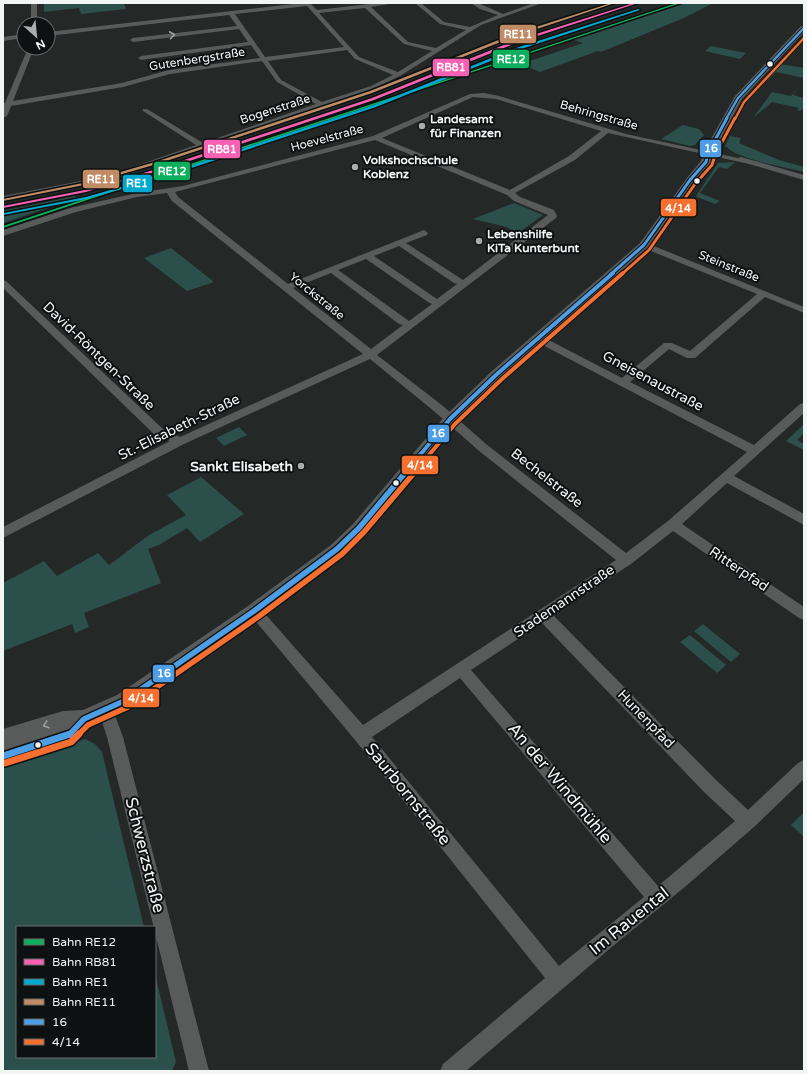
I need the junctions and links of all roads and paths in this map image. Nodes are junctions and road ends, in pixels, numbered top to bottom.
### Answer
1 (34, 3) edge
2 (307, 3) edge
3 (392, 3) edge
4 (418, 3) edge
5 (474, 3) edge
6 (539, 3) edge
7 (366, 6) junction
8 (316, 12) junction
9 (231, 13) junction
10 (502, 15) junction
11 (34, 16) edge
12 (128, 25) junction
13 (241, 27) junction
14 (804, 28) edge
15 (470, 29) junction
16 (56, 33) edge
17 (16, 37) edge
18 (3, 38) edge
19 (193, 42) junction
20 (252, 43) junction
21 (349, 48) junction
22 (436, 50) junction
23 (139, 52) junction
24 (27, 56) edge
25 (263, 60) junction
26 (398, 74) junction
27 (484, 94) joint
28 (6, 105) edge
29 (322, 105) junction
30 (144, 110) dead end
31 (3, 116) edge
32 (606, 131) junction
33 (376, 138) junction
34 (713, 144) junction
35 (201, 145) junction
36 (708, 153) junction
37 (748, 162) junction
38 (804, 178) edge
39 (170, 191) junction
40 (510, 193) junction
41 (3, 198) edge
42 (3, 233) edge
43 (424, 233) dead end
44 (400, 243) junction
45 (644, 245) junction
46 (368, 256) junction
47 (332, 270) junction
48 (3, 283) edge
49 (464, 284) junction
50 (286, 288) junction
51 (764, 293) junction
52 (439, 303) junction
53 (804, 310) edge
54 (410, 325) junction
55 (537, 338) junction
56 (370, 355) junction
57 (623, 382) junction
58 (804, 407) edge
59 (450, 419) junction
60 (180, 441) junction
61 (755, 451) junction
62 (726, 476) junction
63 (804, 520) edge
64 (673, 524) junction
65 (3, 533) edge
66 (626, 560) junction
67 (254, 611) junction
68 (804, 614) edge
69 (544, 615) junction
70 (461, 669) junction
71 (106, 710) junction
72 (84, 719) junction
73 (361, 735) junction
74 (3, 738) edge
75 (3, 756) edge
76 (804, 768) edge
77 (748, 821) junction
78 (657, 898) junction
79 (558, 980) junction
80 (199, 1071) edge
81 (450, 1071) edge

1 - 11 street
2 - 8 street
2 - 9 street
3 - 7 street
4 - 15 street
5 - 10 street
6 - 10 street, Bogenstraße
7 - 8 street
7 - 22 street
8 - 21 street
9 - 12 street
9 - 13 street
10 - 15 street, Bogenstraße
12 - 16 street
12 - 23 street
13 - 19 street
13 - 20 street
14 - 34 street
15 - 22 street, Bogenstraße
17 - 18 street
19 - 20 street
19 - 23 street
23 -> 19 street
20 - 25 street
21 - 25 street, Gutenbergstraße
21 - 26 street
22 - 26 street, Bogenstraße
24 - 28 street
25 - 28 street, Gutenbergstraße
25 - 29 street
26 - 29 street, Bogenstraße
27 - 32 street, Behringstraße
27 - 33 street, Hoevelstraße
28 - 31 street
29 - 35 street, Bogenstraße
30 - 35 street
32 - 36 street, Behringstraße
32 - 40 street
33 - 39 street, Hoevelstraße
33 - 40 street
34 - 36 street
34 - 37 street
35 - 41 street, Bogenstraße
36 - 37 street, Behringstraße
36 - 45 street
37 - 38 street
39 - 42 street, Hoevelstraße
39 - 50 street, Yorckstraße
40 - 49 street, St.-Elisabeth-Straße
43 - 44 street
44 - 46 street
44 - 49 street
45 - 51 street, Steinstraße
45 - 55 street
46 - 47 street
46 - 52 street
47 - 50 street
47 - 54 street
48 - 60 street, David-Röntgen-Straße
49 - 52 street, St.-Elisabeth-Straße
50 - 56 street, Yorckstraße
51 - 53 street, Steinstraße
51 - 57 street
52 - 54 street, St.-Elisabeth-Straße
54 - 56 street, St.-Elisabeth-Straße
55 - 57 street, Gneisenaustraße
55 - 59 street
56 - 59 street, Yorckstraße
56 - 60 street, St.-Elisabeth-Straße
57 - 61 street, Gneisenaustraße
58 - 61 street, Stademannstraße
59 - 66 street, Bechelstraße
59 - 67 street
60 - 65 street, St.-Elisabeth-Straße
61 - 62 street, Stademannstraße
62 - 63 street
62 - 64 street, Stademannstraße
64 - 66 street, Stademannstraße
64 - 68 street, Ritterpfad
66 - 69 street, Stademannstraße
67 - 71 street
67 - 73 street, Saurbornstraße
69 - 70 street, Stademannstraße
69 - 77 street, Hunenpfad
70 - 73 street, Stademannstraße
70 - 78 street, An der Windmühle
71 - 72 street
71 - 80 street, Schwerzstraße
72 -> 74 street
72 - 75 street
73 - 79 street, Saurbornstraße
76 - 77 street, Im Rauental
77 - 78 street, Im Rauental
78 - 79 street, Im Rauental
79 - 81 street, Im Rauental

